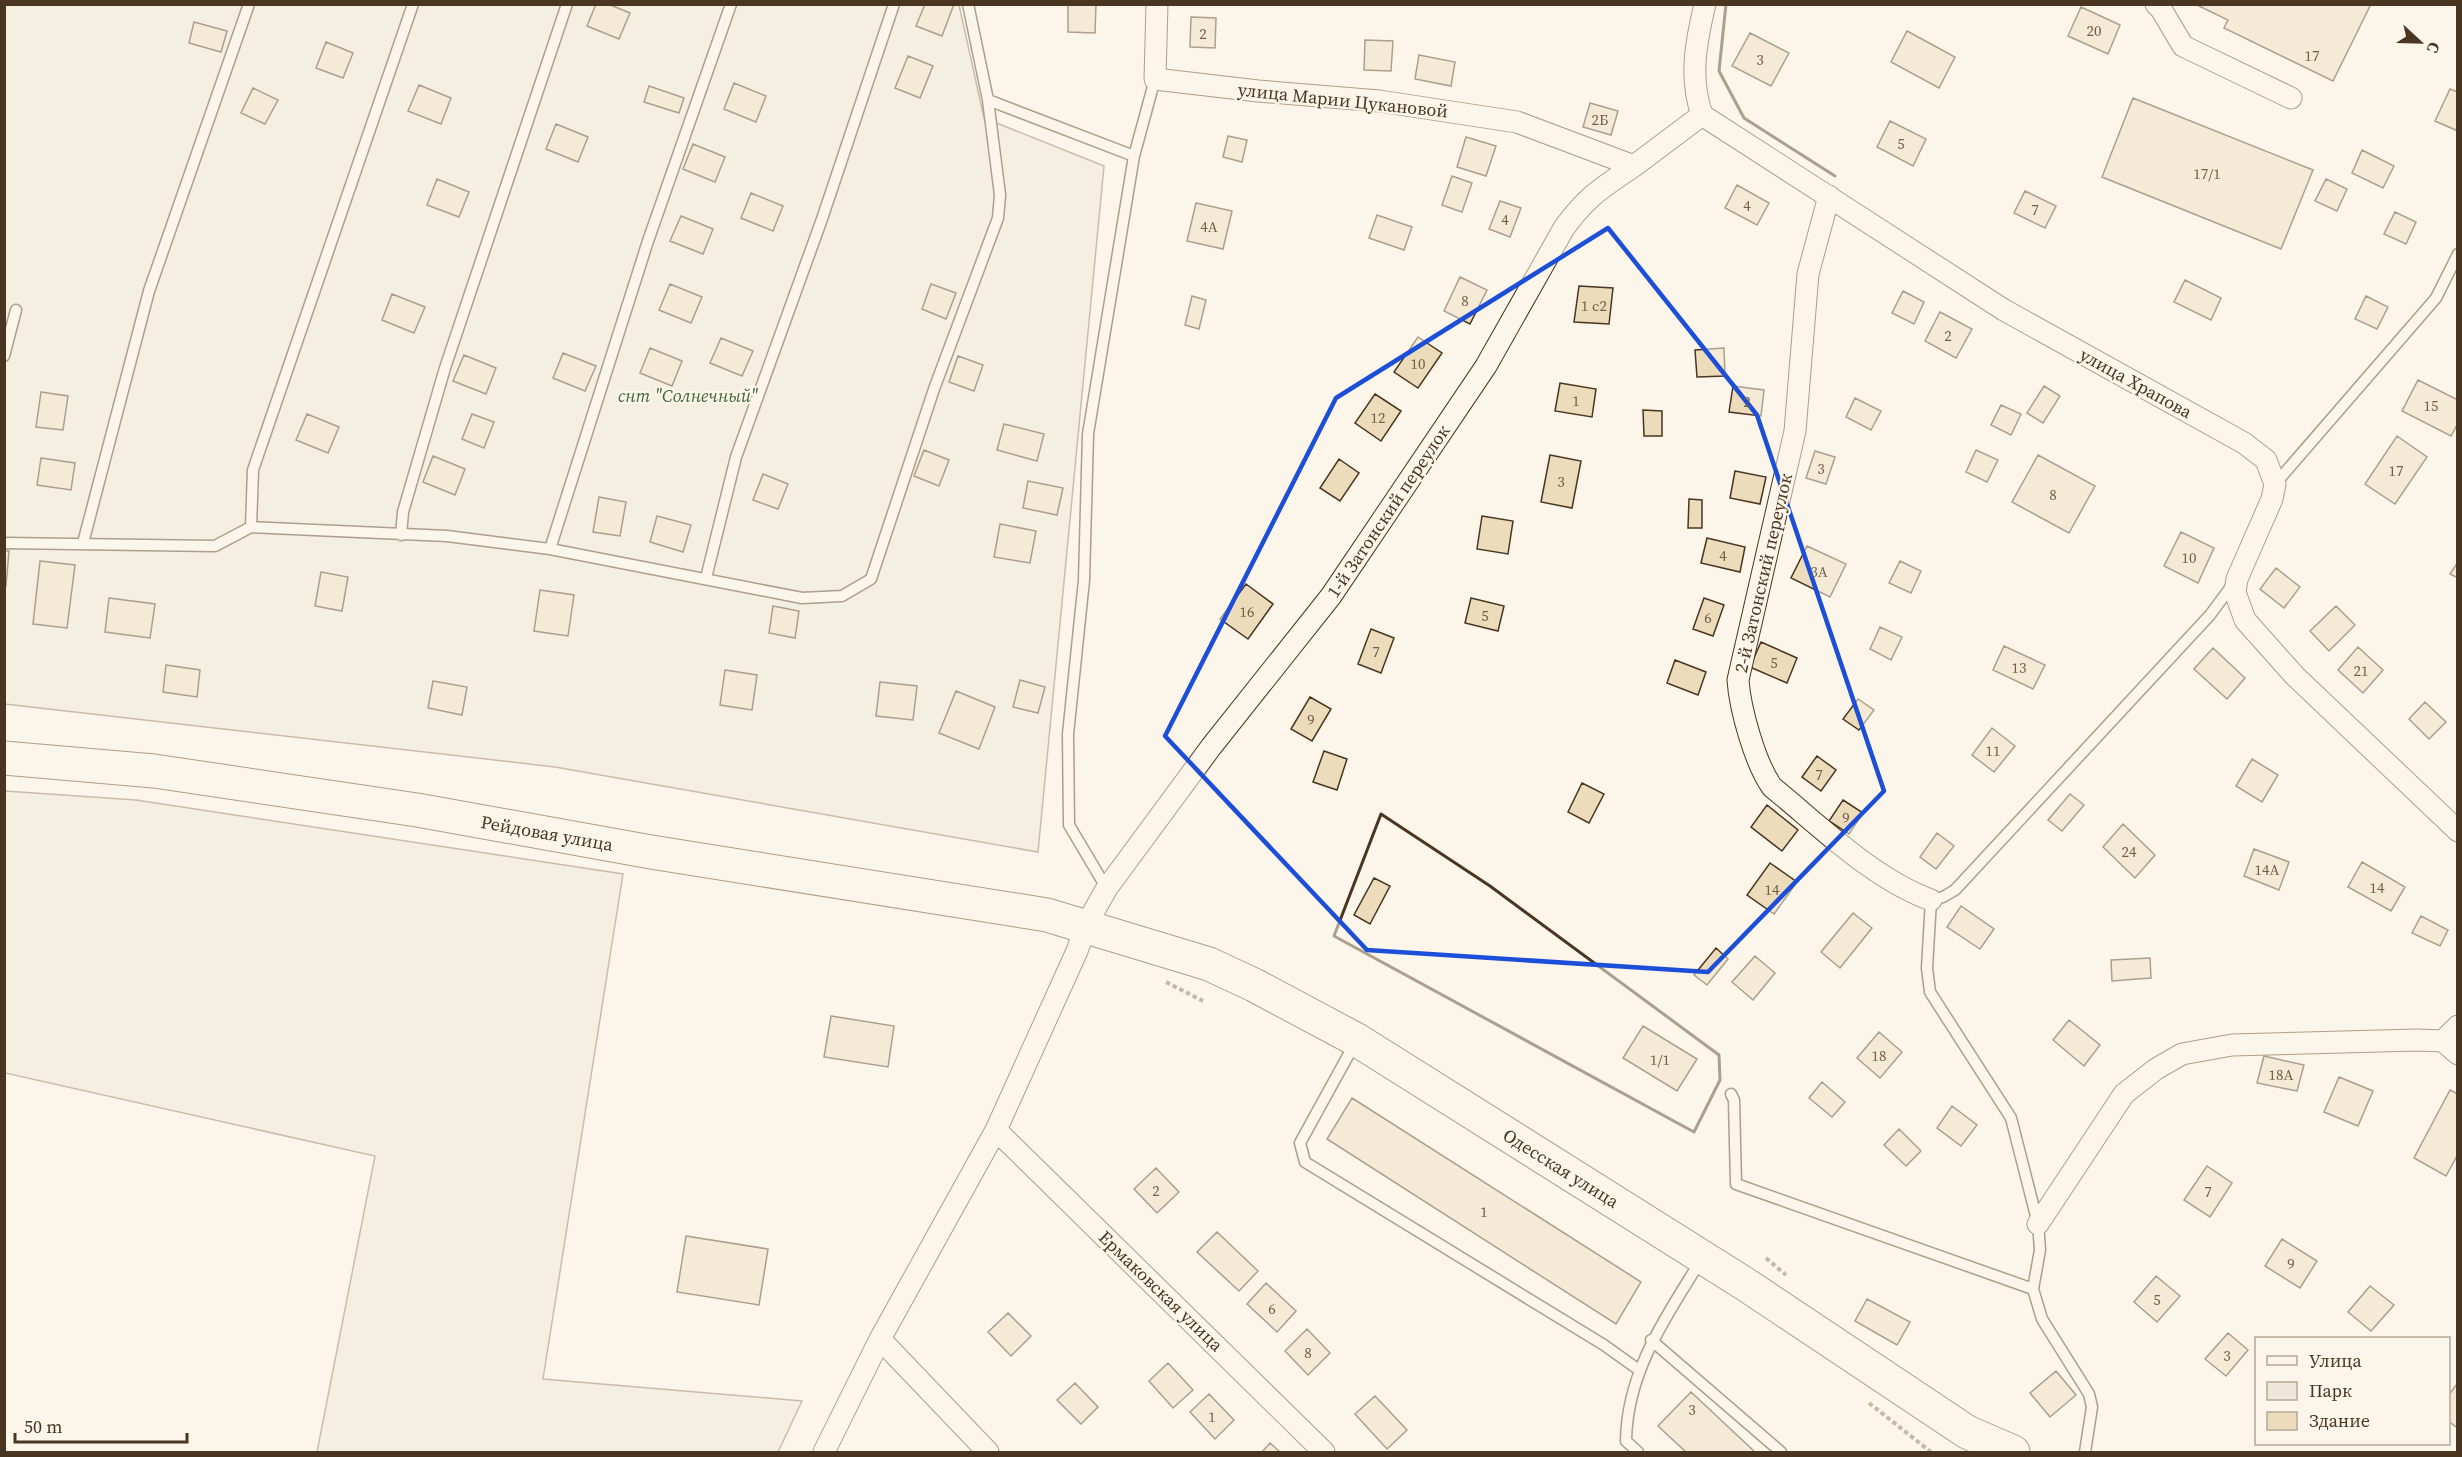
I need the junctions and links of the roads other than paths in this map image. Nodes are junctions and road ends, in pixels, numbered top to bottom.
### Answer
1 (249, 4) edge
2 (413, 4) edge
3 (567, 4) edge
4 (731, 4) edge
5 (894, 4) edge
6 (968, 4) edge
7 (1157, 4) edge
8 (1705, 4) edge
9 (2156, 4) edge
10 (1155, 79) junction
11 (2291, 98) dead end
12 (988, 100) junction
13 (1702, 115) junction
14 (1134, 156) junction
15 (1634, 166) junction
16 (1829, 196) junction
17 (2457, 254) edge
18 (16, 310) dead end
19 (4, 356) edge
20 (2275, 484) junction
21 (251, 527) junction
22 (401, 536) junction
23 (4, 543) edge
24 (83, 543) junction
25 (550, 549) junction
26 (705, 578) junction
27 (2237, 579) junction
28 (4, 758) edge
29 (2457, 831) edge
30 (1107, 888) junction
31 (1931, 900) junction
32 (1086, 925) junction
33 (1357, 1040) junction
34 (2453, 1040) edge
35 (1731, 1094) dead end
36 (996, 1130) junction
37 (2038, 1224) junction
38 (1703, 1257) junction
39 (2033, 1288) junction
40 (880, 1339) junction
41 (1651, 1340) junction
42 (1639, 1370) junction
43 (824, 1452) edge
44 (988, 1452) edge
45 (1324, 1452) edge
46 (1638, 1452) edge
47 (1781, 1452) edge
48 (2013, 1452) edge
49 (2085, 1452) edge

1 - 24 lane
2 - 21 lane
3 - 22 lane
4 - 25 lane
5 - 26 lane
6 - 12 lane
7 - 10 street
8 - 13 street
9 - 11 street
10 - 14 lane
10 - 15 street, улица Марии Цукановой
12 - 14 lane
12 - 26 lane
13 - 15 street, 1-й Затонский переулок
13 - 16 street, улица Храпова
14 - 30 lane
15 - 30 street, 1-й Затонский переулок
16 - 20 street, улица Храпова
16 - 31 street, 2-й Затонский переулок
17 - 20 lane
18 - 19 lane
20 - 27 street
21 - 22 lane
21 - 24 lane
22 - 25 lane
23 - 24 lane
25 - 26 lane
27 - 29 street
27 - 31 lane
28 - 32 main road, Рейдовая улица
30 - 32 lane
31 - 37 lane
32 - 33 main road, Одесская улица
32 - 36 street
33 - 38 main road, Одесская улица
33 - 42 lane
34 - 37 street
35 - 39 lane
36 - 40 street
36 - 45 street, Ермаковская улица
37 - 39 lane
38 - 41 lane
38 - 48 main road, Одесская улица
39 - 49 lane
40 - 43 street
40 - 44 street
41 - 42 lane
41 - 47 lane
42 - 46 lane

